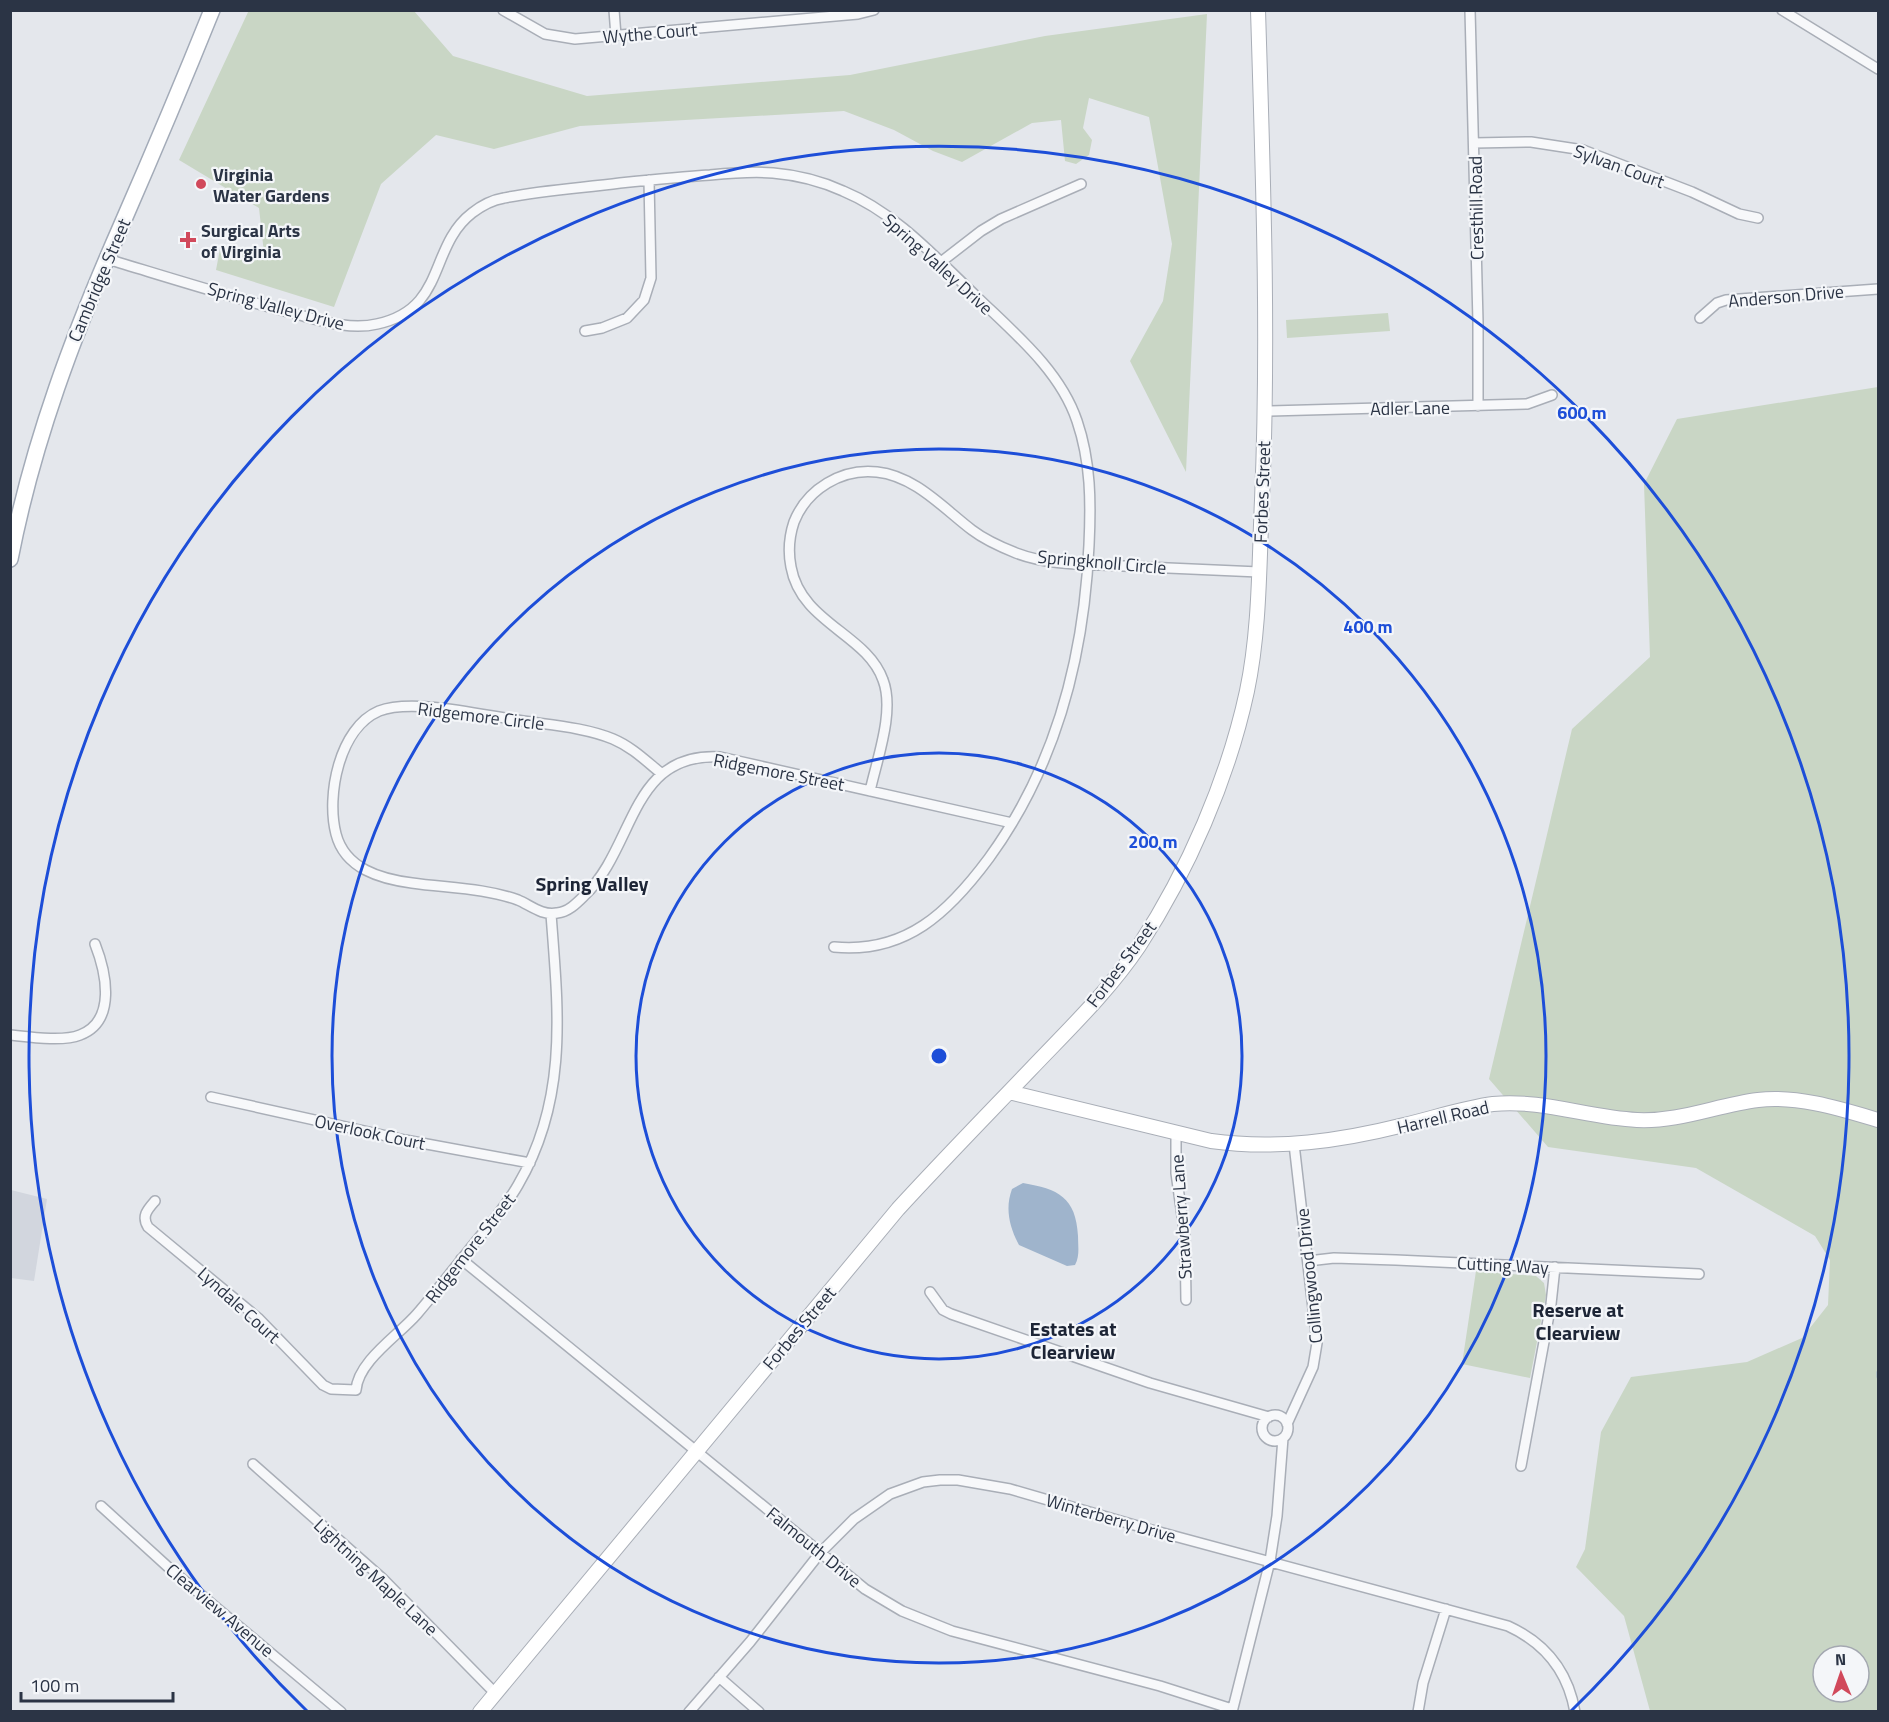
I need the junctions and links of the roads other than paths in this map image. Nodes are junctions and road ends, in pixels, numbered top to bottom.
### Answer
1 (213, 10) edge
2 (503, 10) edge
3 (614, 10) edge
4 (874, 10) edge
5 (1258, 10) edge
6 (1470, 10) edge
7 (1782, 10) edge
8 (616, 36) junction
9 (1878, 69) edge
10 (1474, 143) junction
11 (649, 180) junction
12 (1082, 184) dead end
13 (1758, 218) dead end
14 (107, 259) junction
15 (941, 262) junction
16 (1878, 289) edge
17 (1700, 318) dead end
18 (585, 331) dead end
19 (1552, 395) dead end
20 (1478, 406) junction
21 (1266, 411) junction
22 (10, 559) edge
23 (1088, 564) junction
24 (1259, 572) junction
25 (662, 774) junction
26 (870, 791) junction
27 (1012, 823) junction
28 (551, 914) junction
29 (95, 944) dead end
30 (834, 947) dead end
31 (10, 1035) edge
32 (1009, 1092) junction
33 (211, 1097) dead end
34 (1878, 1120) edge
35 (1176, 1133) junction
36 (1294, 1144) junction
37 (530, 1163) junction
38 (155, 1201) dead end
39 (462, 1259) junction
40 (1308, 1261) junction
41 (1555, 1267) junction
42 (1699, 1274) dead end
43 (930, 1292) dead end
44 (1186, 1300) dead end
45 (356, 1390) joint
46 (1297, 1403) junction
47 (1252, 1413) junction
48 (1279, 1416) junction
49 (1269, 1417) junction
50 (1287, 1424) junction
51 (1263, 1427) junction
52 (1283, 1438) junction
53 (1271, 1440) junction
54 (698, 1451) junction
55 (1281, 1459) junction
56 (253, 1464) dead end
57 (1521, 1466) dead end
58 (101, 1506) dead end
59 (820, 1553) junction
60 (1270, 1561) junction
61 (1446, 1609) junction
62 (719, 1677) junction
63 (495, 1693) junction
64 (1232, 1710) edge
65 (341, 1712) edge
66 (480, 1712) edge
67 (689, 1712) edge
68 (759, 1712) edge
69 (1418, 1712) edge
70 (1575, 1712) edge

1 - 14 main road, Cambridge Street
2 - 8 street, Wythe Court
3 - 8 street
4 - 8 street, Wythe Court
5 - 21 street, Forbes Street
6 - 10 street, Cresthill Road
7 - 9 street
10 - 13 street, Sylvan Court
10 - 20 street, Cresthill Road
11 - 14 street, Spring Valley Drive
11 - 15 street, Spring Valley Drive
11 - 18 street
12 - 15 street
14 - 22 main road, Cambridge Street
15 - 23 street, Spring Valley Drive
16 - 17 street, Anderson Drive
19 - 20 street, Adler Lane
20 - 21 street, Adler Lane
21 - 24 street, Forbes Street
23 - 24 street, Springknoll Circle
23 - 26 street, Springknoll Circle
23 - 27 street, Spring Valley Drive
24 - 32 street, Forbes Street
25 - 26 street, Ridgemore Street
25 - 28 street, Ridgemore Street
25 - 28 street, Ridgemore Circle
26 - 27 street, Ridgemore Street
27 - 30 street, Spring Valley Drive
28 - 37 street, Ridgemore Street
29 - 31 street
32 - 35 street, Harrell Road
32 - 54 street, Forbes Street
33 - 37 street, Overlook Court
34 - 36 street, Harrell Road
35 - 36 street, Harrell Road
35 - 44 street, Strawberry Lane
36 - 40 street, Collingwood Drive
37 - 39 street, Ridgemore Street
38 - 45 street, Lyndale Court
39 - 45 street, Ridgemore Street
39 - 54 street, Falmouth Drive
40 - 41 street, Cutting Way
40 - 46 street, Collingwood Drive
41 - 42 street, Cutting Way
41 - 57 street
43 - 47 street
46 - 48 street
46 - 50 street, Collingwood Drive
47 - 49 street
47 - 51 street
48 - 49 street
48 - 50 street
49 - 51 street
50 - 52 street
51 - 53 street
52 - 53 street
52 - 55 street
53 - 55 street
54 - 59 street, Falmouth Drive
54 - 63 street, Forbes Street
55 - 60 street
56 - 63 street, Lightning Maple Lane
58 - 65 street, Clearview Avenue
59 - 60 street, Winterberry Drive
59 - 62 street, Winterberry Drive
59 - 64 street, Falmouth Drive
60 - 61 street, Winterberry Drive
60 - 64 street
61 - 69 street
61 - 70 street, Winterberry Drive
62 - 67 street, Winterberry Drive
62 - 68 street
63 - 66 street, Forbes Street

